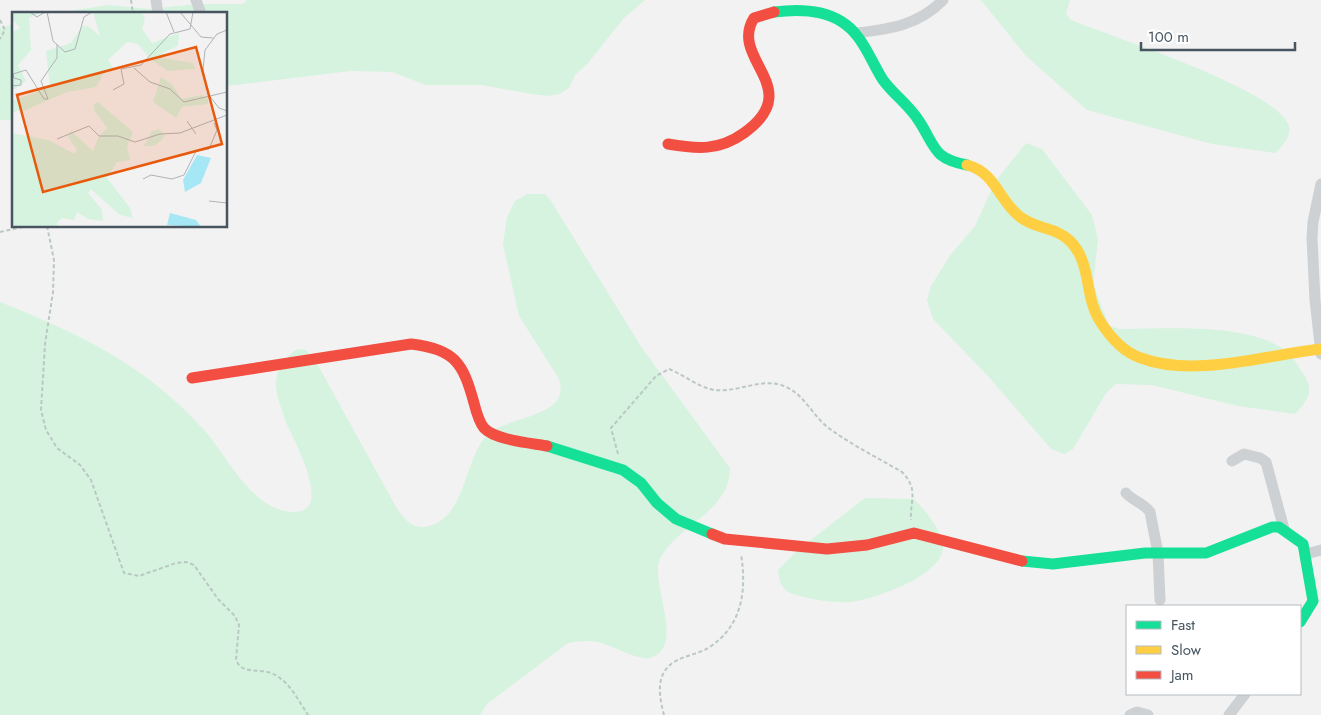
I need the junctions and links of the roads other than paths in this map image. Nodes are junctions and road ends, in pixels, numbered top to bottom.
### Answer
1 (196, 0) edge
2 (943, 0) edge
3 (200, 12) edge
4 (856, 33) junction
5 (668, 144) dead end
6 (1321, 184) edge
7 (1320, 350) edge
8 (192, 378) dead end
9 (1232, 461) dead end
10 (1126, 493) dead end
11 (1284, 529) junction
12 (1321, 550) edge
13 (1158, 553) junction
14 (1306, 554) junction
15 (1160, 600) dead end
16 (1301, 621) edge
17 (1244, 695) edge
18 (1130, 715) edge
19 (1148, 715) edge
20 (1229, 715) edge

1 - 3 street
2 - 4 street
4 - 5 street
4 - 7 street
6 - 7 street
8 - 13 street
9 - 11 street
10 - 13 street
11 - 13 street
11 - 14 street
12 - 14 street
13 - 15 street
14 - 16 street
17 - 20 street
18 - 19 street

